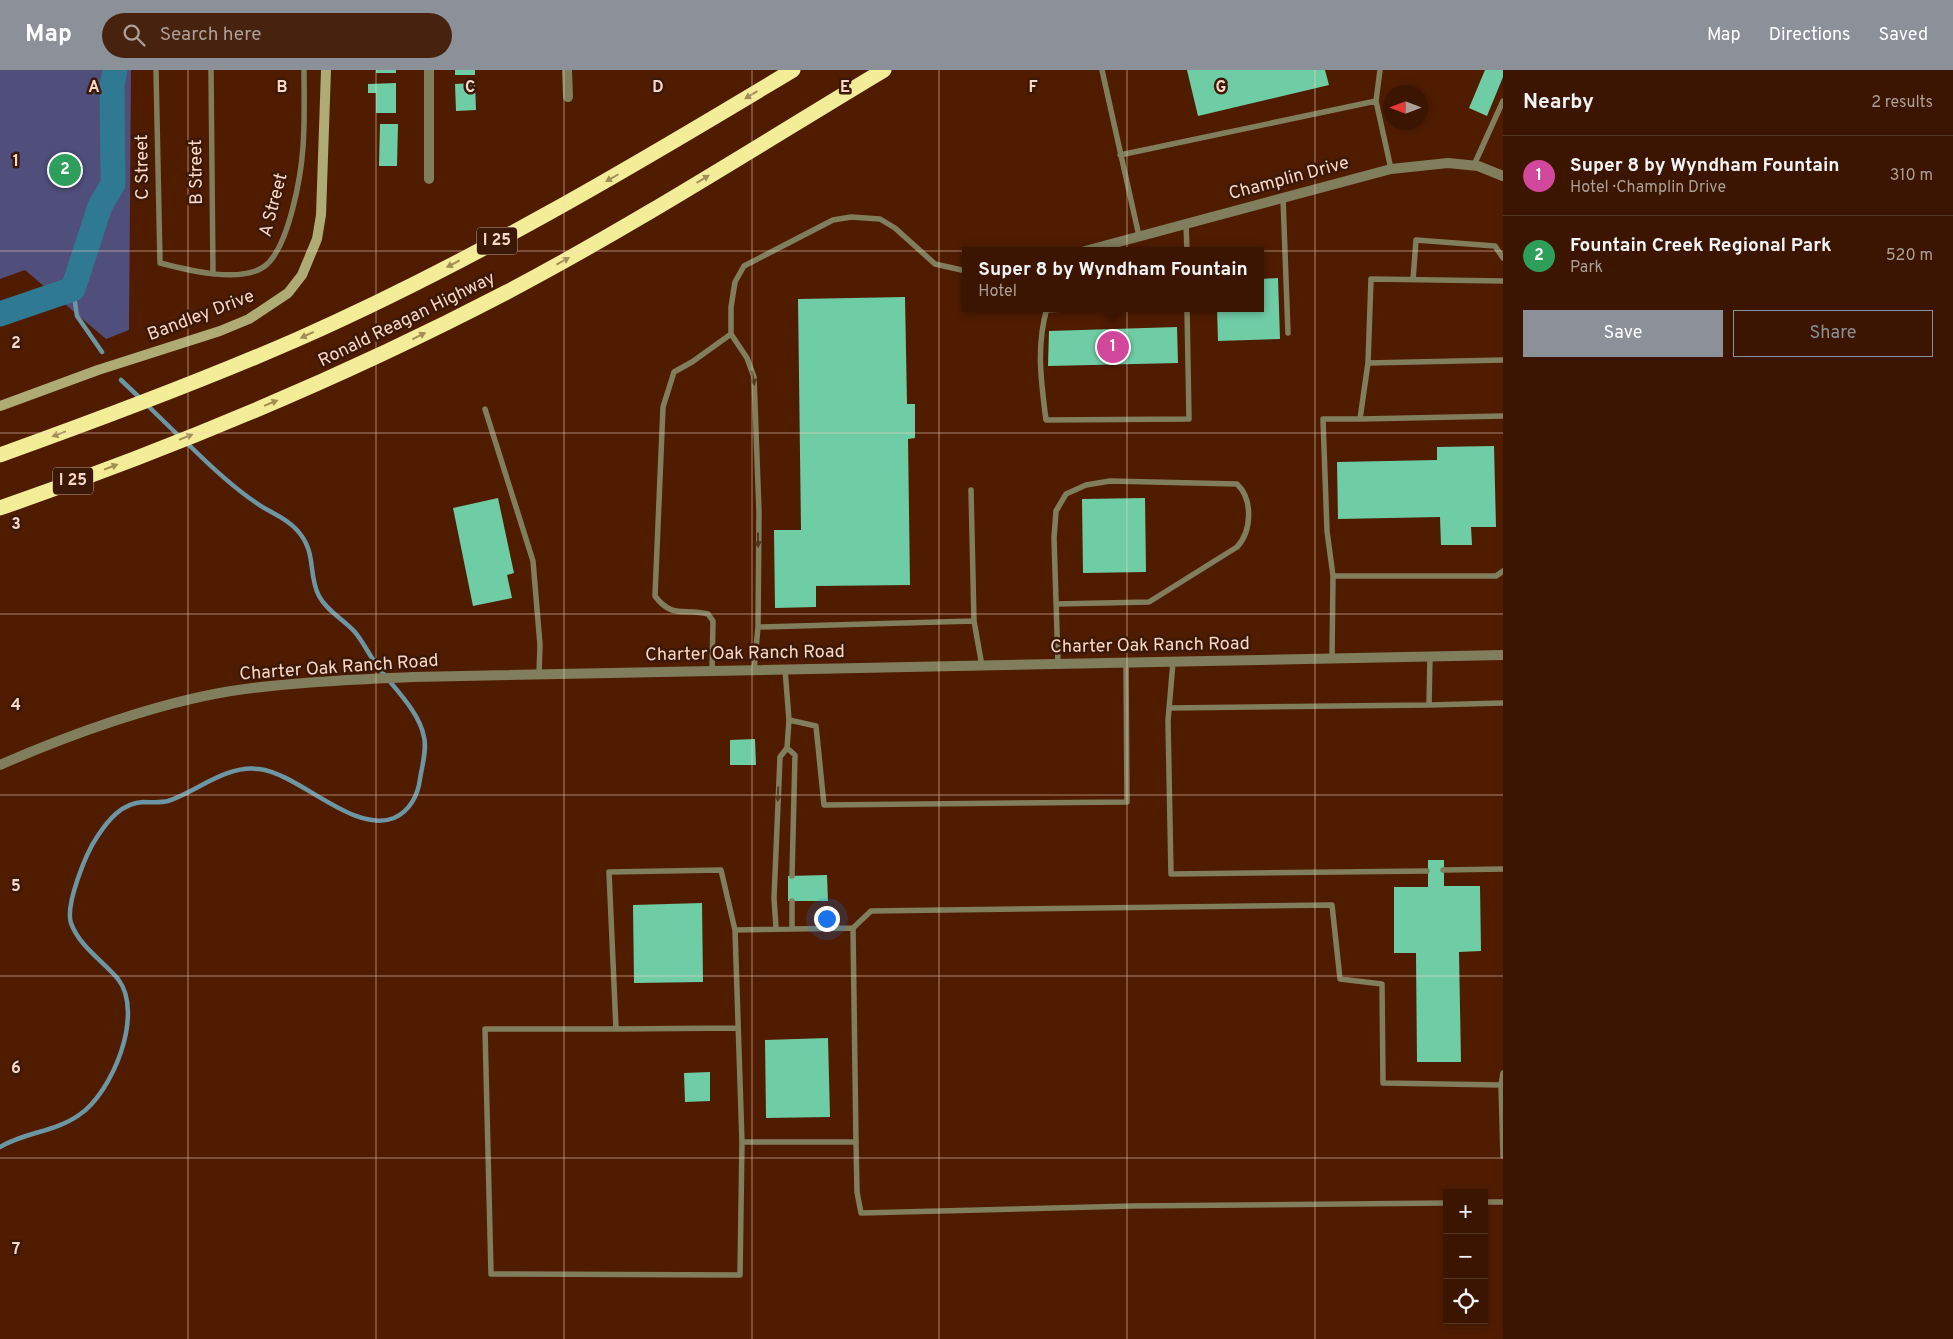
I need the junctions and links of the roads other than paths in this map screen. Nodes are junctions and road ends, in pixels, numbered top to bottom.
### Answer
1 (156, 70) edge
2 (211, 70) edge
3 (304, 70) edge
4 (326, 70) edge
5 (429, 70) edge
6 (793, 70) edge
7 (884, 70) edge
8 (1102, 70) edge
9 (1380, 70) edge
10 (570, 71) edge
11 (568, 97) dead end
12 (1376, 101) junction
13 (1503, 101) edge
14 (1120, 155) junction
15 (1474, 165) junction
16 (1391, 169) junction
17 (1503, 176) edge
18 (429, 179) dead end
19 (1283, 198) junction
20 (1186, 224) junction
21 (1139, 236) junction
22 (1099, 247) edge
23 (1187, 247) edge
24 (1503, 258) edge
25 (160, 263) joint
26 (962, 270) edge
27 (213, 274) junction
28 (1413, 280) junction
29 (1503, 281) edge
30 (1046, 312) edge
31 (1187, 312) edge
32 (1288, 333) dead end
33 (731, 334) junction
34 (1503, 360) edge
35 (1368, 363) junction
36 (0, 406) edge
37 (485, 409) dead end
38 (1503, 416) edge
39 (1360, 419) junction
40 (0, 455) edge
41 (971, 490) dead end
42 (0, 508) edge
43 (1503, 571) edge
44 (1333, 576) junction
45 (1056, 604) junction
46 (974, 621) junction
47 (758, 627) junction
48 (1503, 655) edge
49 (1430, 656) junction
50 (1332, 658) junction
51 (1172, 662) junction
52 (1126, 663) junction
53 (1058, 664) junction
54 (982, 666) junction
55 (785, 669) junction
56 (754, 670) junction
57 (712, 671) junction
58 (539, 675) junction
59 (1503, 703) edge
60 (1429, 705) junction
61 (1169, 708) junction
62 (789, 720) junction
63 (787, 748) junction
64 (0, 765) edge
65 (1503, 869) edge
66 (1443, 870) dead end
67 (1427, 871) dead end
68 (792, 876) dead end
69 (792, 901) dead end
70 (776, 928) junction
71 (792, 928) junction
72 (853, 928) junction
73 (734, 930) junction
74 (738, 1028) junction
75 (616, 1029) junction
76 (1503, 1073) edge
77 (1501, 1085) junction
78 (742, 1142) junction
79 (856, 1142) junction
80 (1503, 1156) edge
81 (1488, 1202) edge
82 (1503, 1202) edge
83 (1443, 1203) edge

1 - 25 lane, C Street
2 - 27 lane, B Street
3 - 27 lane, A Street
4 - 36 street, Bandley Drive
5 - 18 street
6 -> 40 highway, Ronald Reagan Highway / I 25
42 -> 7 highway, Ronald Reagan Highway / I 25
8 - 14 lane
9 - 12 lane
10 - 11 street
12 - 14 lane
12 - 16 lane
13 - 15 lane
14 - 21 lane
15 - 16 street, Champlin Drive
15 - 17 street, Champlin Drive
16 - 19 street, Champlin Drive
19 - 20 street, Champlin Drive
19 - 32 lane
20 - 21 street, Champlin Drive
20 - 23 lane
21 - 22 street, Champlin Drive
24 - 28 lane
25 - 27 lane, A Street
26 - 33 lane
28 - 29 lane
28 - 35 lane
30 - 31 lane
33 -> 47 lane
33 - 57 lane
34 - 35 lane
35 - 39 lane
37 - 58 lane
38 - 39 lane
39 - 44 lane
41 - 46 lane
43 - 44 lane
44 - 50 lane
45 - 45 lane
45 - 53 lane
46 - 47 lane
46 - 54 lane
47 - 56 lane
48 - 49 street, Charter Oak Ranch Road
49 - 50 street, Charter Oak Ranch Road
49 - 60 lane
50 - 51 street, Charter Oak Ranch Road
51 - 52 street, Charter Oak Ranch Road
51 - 61 lane
52 - 53 street, Charter Oak Ranch Road
52 - 62 lane
53 - 54 street, Charter Oak Ranch Road
54 - 55 street, Charter Oak Ranch Road
55 - 56 street, Charter Oak Ranch Road
55 - 62 lane
56 - 57 street, Charter Oak Ranch Road
57 - 58 street, Charter Oak Ranch Road
58 - 64 street, Charter Oak Ranch Road
59 - 60 lane
60 - 61 lane
61 - 67 lane
62 - 63 lane
63 - 68 lane
63 -> 70 lane
65 - 66 lane
69 - 71 lane
70 - 71 lane
70 - 73 lane
71 - 72 lane
72 - 77 lane
72 - 79 lane
73 - 74 lane
73 - 75 lane
74 - 75 lane
74 - 78 lane
75 - 78 lane
76 - 77 lane
77 - 80 lane
78 - 79 lane
79 - 83 lane
81 - 82 lane

